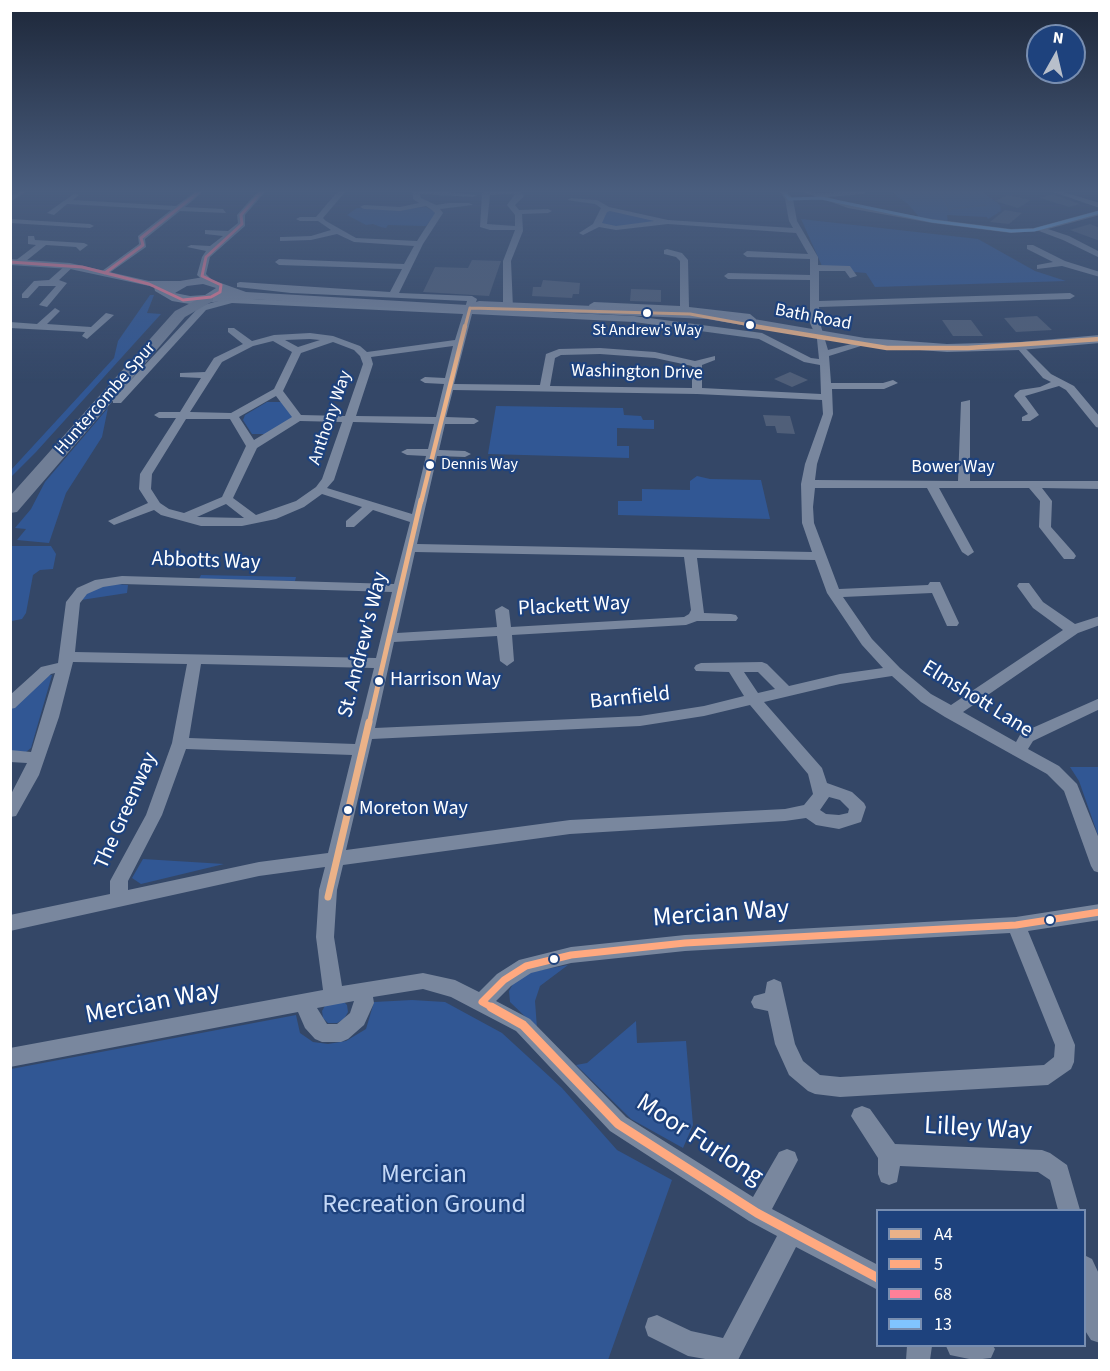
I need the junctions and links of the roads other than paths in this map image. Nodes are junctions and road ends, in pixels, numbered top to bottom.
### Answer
1 (129, 255) edge
2 (210, 255) edge
3 (413, 255) edge
4 (509, 255) edge
5 (679, 255) edge
6 (1047, 255) edge
7 (747, 256) dead end
8 (814, 257) joint
9 (14, 262) edge
10 (279, 262) dead end
11 (1062, 263) junction
12 (70, 266) junction
13 (407, 267) junction
14 (1040, 267) dead end
15 (105, 273) junction
16 (816, 273) junction
17 (1100, 274) edge
18 (205, 276) junction
19 (728, 276) dead end
20 (853, 276) dead end
21 (51, 283) junction
22 (182, 283) junction
23 (149, 284) junction
24 (221, 285) junction
25 (240, 285) dead end
26 (171, 295) junction
27 (393, 295) junction
28 (25, 296) dead end
29 (1070, 296) dead end
30 (209, 297) junction
31 (257, 297) junction
32 (815, 304) junction
33 (44, 305) dead end
34 (506, 308) junction
35 (470, 310) junction
36 (55, 311) dead end
37 (687, 312) junction
38 (109, 315) dead end
39 (10, 325) edge
40 (39, 327) junction
41 (92, 330) junction
42 (231, 330) dead end
43 (815, 333) junction
44 (410, 337) dead end
45 (274, 338) junction
46 (333, 339) junction
47 (1100, 339) edge
48 (83, 340) dead end
49 (459, 342) junction
50 (250, 344) junction
51 (859, 345) junction
52 (542, 346) dead end
53 (1020, 346) junction
54 (930, 347) junction
55 (416, 348) junction
56 (297, 351) junction
57 (554, 354) junction
58 (365, 356) junction
59 (711, 358) dead end
60 (824, 359) junction
61 (696, 364) junction
62 (184, 375) dead end
63 (207, 375) junction
64 (425, 380) dead end
65 (893, 383) dead end
66 (1058, 383) junction
67 (449, 384) junction
68 (545, 387) junction
69 (278, 391) junction
70 (697, 391) junction
71 (826, 392) junction
72 (117, 401) dead end
73 (1082, 402) junction
74 (1100, 402) edge
75 (980, 404) dead end
76 (159, 415) dead end
77 (182, 416) junction
78 (233, 416) junction
79 (298, 418) junction
80 (350, 419) junction
81 (1026, 419) dead end
82 (440, 421) junction
83 (474, 421) dead end
84 (1100, 425) edge
85 (252, 446) junction
86 (407, 452) dead end
87 (433, 453) junction
88 (465, 454) dead end
89 (807, 484) junction
90 (1100, 484) edge
91 (1033, 485) junction
92 (932, 486) junction
93 (964, 486) junction
94 (320, 490) junction
95 (10, 491) edge
96 (227, 499) junction
97 (154, 505) junction
98 (371, 506) junction
99 (10, 508) edge
100 (184, 518) junction
101 (254, 520) junction
102 (417, 520) junction
103 (114, 521) dead end
104 (350, 524) dead end
105 (411, 548) junction
106 (968, 552) dead end
107 (690, 554) junction
108 (819, 556) junction
109 (1069, 556) dead end
110 (1024, 586) dead end
111 (401, 588) junction
112 (834, 592) junction
113 (502, 610) dead end
114 (695, 617) junction
115 (731, 618) dead end
116 (1100, 620) edge
117 (952, 623) dead end
118 (1073, 630) junction
119 (504, 632) junction
120 (389, 638) junction
121 (195, 659) junction
122 (507, 661) dead end
123 (66, 662) junction
124 (383, 663) junction
125 (734, 667) junction
126 (701, 668) dead end
127 (895, 671) junction
128 (786, 692) junction
129 (755, 701) junction
130 (1100, 703) edge
131 (10, 704) edge
132 (950, 713) junction
133 (364, 742) junction
134 (180, 743) junction
135 (1018, 752) junction
136 (10, 756) edge
137 (37, 758) junction
138 (822, 788) junction
139 (10, 811) edge
140 (808, 811) junction
141 (334, 859) junction
142 (1100, 866) edge
143 (119, 898) junction
144 (1100, 912) edge
145 (10, 923) edge
146 (1016, 925) junction
147 (363, 990) junction
148 (334, 995) junction
149 (771, 998) dead end
150 (305, 1002) junction
151 (482, 1002) junction
152 (10, 1058) edge
153 (862, 1116) dead end
154 (787, 1160) dead end
155 (1069, 1209) edge
156 (757, 1213) junction
157 (791, 1233) junction
158 (876, 1277) edge
159 (1086, 1277) edge
160 (1091, 1303) edge
161 (657, 1327) dead end
162 (1100, 1331) edge

1 - 15 street
2 - 18 street
3 - 13 street
4 - 34 street
5 - 37 street
6 - 11 street
7 - 8 street
8 - 16 street, Elmshott Lane
9 - 12 main road
10 - 13 street
11 - 14 street
11 - 17 street
12 - 15 main road
12 - 21 street
13 - 27 street
15 - 23 main road
16 - 19 street
16 - 20 street
16 - 32 street, Elmshott Lane
18 - 22 main road
18 - 24 main road, Bath Road
21 - 28 street
21 - 33 street
22 - 23 main road
22 - 26 main road
23 - 26 main road
24 - 30 main road
24 - 31 main road, Bath Road
25 - 27 street
26 - 30 main road, Bath Road
26 - 95 highway, Huntercombe Spur
27 - 35 street
29 - 32 street
30 - 31 main road, Bath Road
30 - 99 highway, Huntercombe Spur
31 - 35 main road, Bath Road
31 - 72 street, Bath Road
32 - 43 street, Elmshott Lane
34 - 35 main road, Bath Road
34 - 37 main road, Bath Road
35 - 49 street, St. Andrew's Way
35 - 60 street, Bath Road
36 - 40 street
37 - 43 main road, Bath Road
37 - 43 main road, Bath Road
38 - 41 street
39 - 40 street
40 - 41 street
41 - 48 street
42 - 50 street
43 - 51 main road, Bath Road
43 - 54 main road, Bath Road
43 - 60 street, Elmshott Lane
44 - 55 street
45 - 46 street
45 - 50 street
45 - 56 street
46 - 56 street
46 - 58 street
47 - 53 main road, Bath Road
49 - 55 street
49 - 67 street, St. Andrew's Way
50 - 63 street
51 - 54 main road, Bath Road
51 - 60 street
52 - 57 street
53 - 54 main road, Bath Road
53 - 66 street
55 - 58 street
56 - 69 street
57 - 61 street
57 - 68 street
58 - 80 street, Anthony Way
59 - 61 street
60 - 71 street, Elmshott Lane
61 - 70 street
62 - 63 street
63 - 77 street
64 - 67 street, Washington Drive
65 - 71 street, Washington Drive
66 - 73 street
66 - 81 street
67 - 68 street, Washington Drive
67 - 82 street, St. Andrew's Way
68 - 70 street, Washington Drive
69 - 78 street
69 - 79 street
70 - 71 street, Washington Drive
71 - 89 street, Elmshott Lane
73 - 74 street
73 - 84 street
75 - 93 street
76 - 77 street
77 - 78 street
77 - 97 street
78 - 85 street
79 - 80 street
79 - 85 street
80 - 82 street
80 - 94 street, Anthony Way
82 - 83 street
82 - 87 street, St. Andrew's Way
85 - 96 street
86 - 87 street
87 - 88 street
87 - 102 street, St. Andrew's Way
89 - 92 street, Bower Way
89 - 108 street, Elmshott Lane
90 - 91 street, Bower Way
91 - 93 street, Bower Way
91 - 109 street
92 - 93 street, Bower Way
92 - 106 street
94 - 98 street
94 - 101 street
96 - 100 street
96 - 101 street
97 - 100 street
97 - 103 street
98 - 102 street
98 - 104 street
100 - 101 street
102 - 105 street, St. Andrew's Way
105 - 107 street
105 - 111 street, St. Andrew's Way
107 - 108 street
107 - 114 street
108 - 112 street, Elmshott Lane
110 - 118 street
111 - 120 street, St. Andrew's Way
111 - 123 street, Abbotts Way
112 - 117 street
112 - 127 street, Elmshott Lane
113 - 119 street
114 - 115 street, Plackett Way
114 - 119 street, Plackett Way
116 - 118 street
118 - 132 street
119 - 120 street, Plackett Way
119 - 122 street
120 - 124 street, St. Andrew's Way
121 - 123 street
121 - 124 street
121 - 134 street, The Greenway
123 - 131 street
123 - 137 street, Abbotts Way
124 - 133 street, St. Andrew's Way
125 - 126 street
125 - 128 street
125 - 129 street
127 - 128 street, Barnfield
127 - 132 street, Elmshott Lane
128 - 129 street, Barnfield
129 - 133 street, Barnfield
129 - 138 street
130 - 135 street
132 - 135 street, Elmshott Lane
133 - 134 street, The Greenway
133 - 141 street, St. Andrew's Way
134 - 143 street, The Greenway
135 - 142 street, Elmshott Lane
136 - 137 street
137 - 139 street, Abbotts Way
138 - 140 street
138 - 140 street
140 - 141 street
141 - 143 street
141 - 148 street, St. Andrew's Way
143 - 145 street
144 - 146 street, Mercian Way
146 - 149 street
146 - 151 street, Mercian Way
147 - 148 street, Mercian Way
147 - 150 street
147 - 151 street, Mercian Way
148 - 150 street, Mercian Way
150 - 152 street, Mercian Way
151 - 156 street, Moor Furlong
153 - 155 street, Lilley Way
154 - 156 street
156 - 157 street, Moor Furlong
157 - 158 street, Moor Furlong
157 - 161 street
159 - 160 street
160 - 162 street

